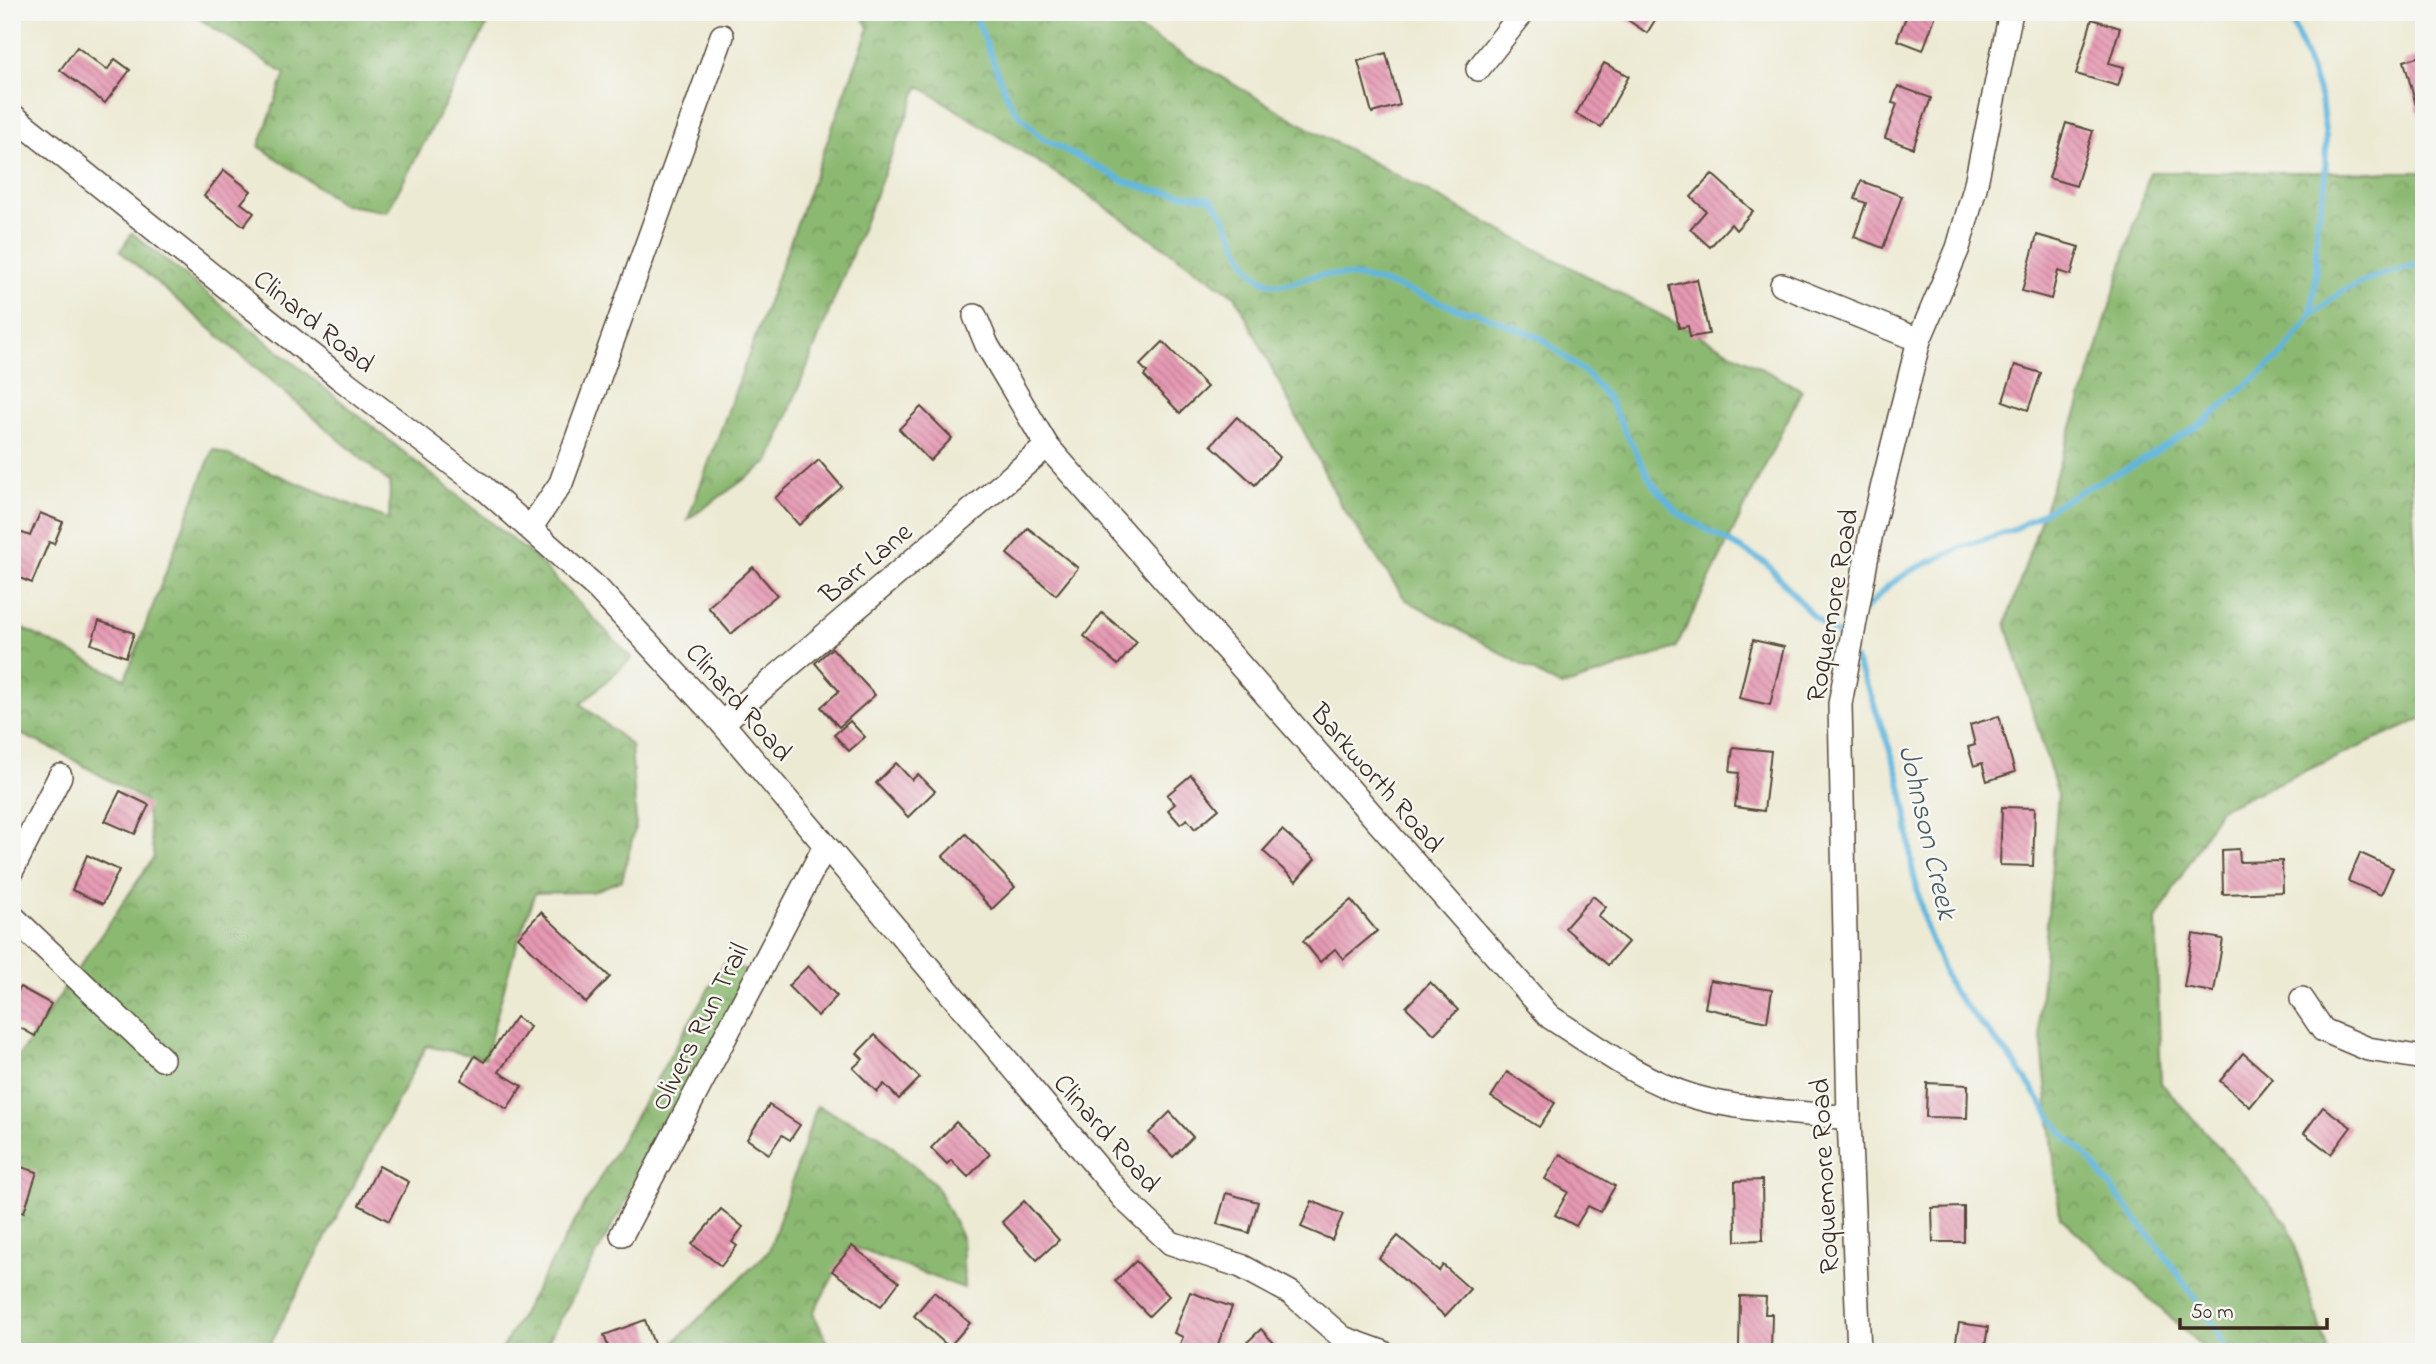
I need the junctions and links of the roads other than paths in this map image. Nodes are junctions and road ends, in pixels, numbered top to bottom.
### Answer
1 (1523, 12) edge
2 (2011, 12) edge
3 (722, 36) dead end
4 (1478, 69) dead end
5 (12, 115) edge
6 (1782, 285) dead end
7 (975, 316) dead end
8 (1919, 340) junction
9 (1047, 446) junction
10 (531, 527) junction
11 (722, 723) junction
12 (60, 776) dead end
13 (825, 846) junction
14 (12, 870) edge
15 (12, 916) edge
16 (2302, 999) dead end
17 (2424, 1058) edge
18 (162, 1059) dead end
19 (1849, 1118) junction
20 (622, 1234) dead end
21 (1382, 1352) edge
22 (1859, 1352) edge

1 - 4 street
2 - 8 street, Roquemore Road
3 - 10 street
5 - 10 street, Clinard Road
6 - 8 street
7 - 9 street, Barkworth Road
8 - 19 street, Roquemore Road
9 - 11 street, Barr Lane
9 - 19 street, Barkworth Road
10 - 11 street, Clinard Road
11 - 13 street, Clinard Road
12 - 14 street
13 - 20 street, Olivers Run Trail
13 - 21 street, Clinard Road
15 - 18 street
16 - 17 street
19 - 22 street, Roquemore Road

